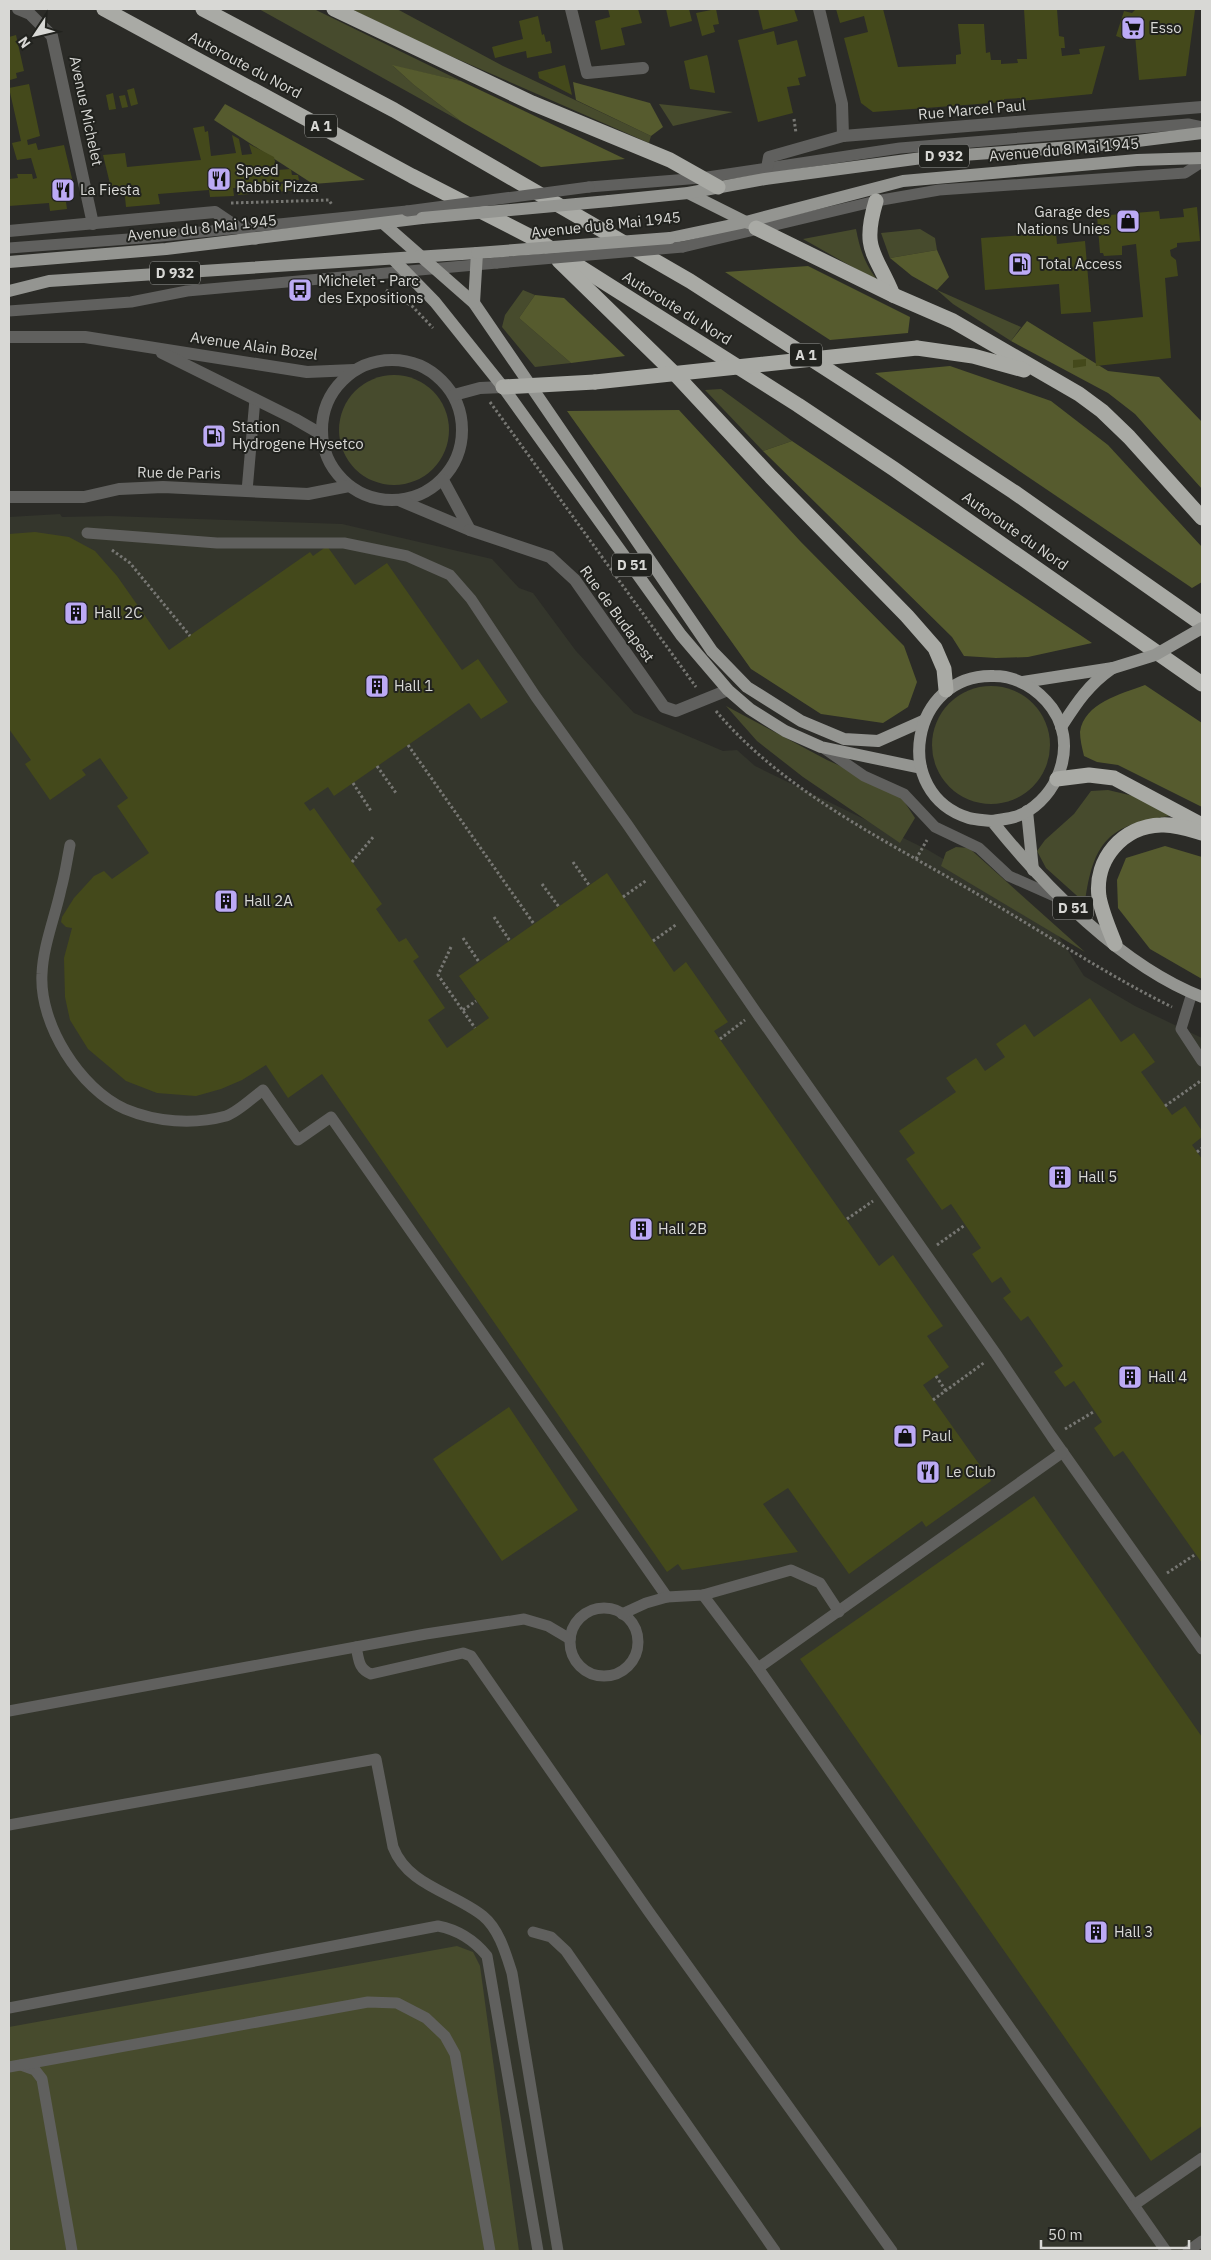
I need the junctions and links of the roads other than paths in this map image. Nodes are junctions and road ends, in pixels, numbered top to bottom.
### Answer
1 (18, 9) edge
2 (104, 9) edge
3 (203, 9) edge
4 (334, 9) edge
5 (570, 9) edge
6 (819, 9) edge
7 (643, 68) dead end
8 (1202, 107) edge
9 (1202, 127) edge
10 (1202, 133) edge
11 (844, 136) junction
12 (1202, 160) edge
13 (766, 173) junction
14 (701, 178) junction
15 (888, 185) junction
16 (718, 187) junction
17 (688, 193) junction
18 (876, 201) junction
19 (370, 216) junction
20 (93, 224) junction
21 (384, 224) junction
22 (751, 225) junction
23 (238, 228) junction
24 (9, 231) edge
25 (255, 239) junction
26 (539, 241) junction
27 (9, 248) edge
28 (422, 257) junction
29 (477, 258) junction
30 (393, 259) junction
31 (9, 262) edge
32 (435, 269) junction
33 (406, 272) junction
34 (9, 291) edge
35 (893, 295) junction
36 (474, 303) junction
37 (9, 311) edge
38 (9, 337) edge
39 (150, 348) junction
40 (354, 370) junction
41 (1056, 381) junction
42 (532, 386) junction
43 (503, 387) junction
44 (454, 395) junction
45 (255, 399) junction
46 (321, 434) junction
47 (443, 480) junction
48 (348, 486) junction
49 (247, 491) junction
50 (9, 497) edge
51 (401, 500) junction
52 (1202, 518) edge
53 (470, 530) junction
54 (87, 533) dead end
55 (1202, 624) edge
56 (1202, 628) edge
57 (1113, 668) junction
58 (1023, 682) junction
59 (1202, 684) edge
60 (728, 690) junction
61 (946, 690) junction
62 (923, 721) junction
63 (1061, 727) junction
64 (821, 746) junction
65 (921, 768) junction
66 (1058, 778) junction
67 (1028, 811) junction
68 (992, 821) junction
69 (1202, 825) edge
70 (1202, 833) edge
71 (70, 845) dead end
72 (1033, 870) junction
73 (1065, 900) junction
74 (1115, 944) junction
75 (1197, 995) edge
76 (1202, 1061) edge
77 (1063, 1452) junction
78 (704, 1595) junction
79 (667, 1597) junction
80 (839, 1612) junction
81 (622, 1614) junction
82 (570, 1639) junction
83 (356, 1647) junction
84 (1202, 1649) edge
85 (758, 1668) junction
86 (9, 1711) edge
87 (9, 1826) edge
88 (533, 1932) dead end
89 (9, 2008) edge
90 (22, 2065) junction
91 (9, 2067) edge
92 (1202, 2158) edge
93 (1134, 2205) junction
94 (1202, 2242) edge
95 (72, 2251) edge
96 (490, 2251) edge
97 (538, 2251) edge
98 (558, 2251) edge
99 (775, 2251) edge
100 (892, 2251) edge
101 (1166, 2251) edge
102 (1188, 2251) edge

1 - 20 street, Avenue Michelet
2 - 26 highway, Autoroute du Nord / A 1
3 - 55 highway, Autoroute du Nord / A 1
4 - 14 highway
5 - 7 street
6 - 11 street
8 - 11 street, Rue Marcel Paul
9 - 13 lane
10 - 13 main road, Avenue du 8 Mai 1945 / D 932
11 - 13 street, Rue Marcel Paul
12 - 15 main road, Avenue du 8 Mai 1945 / D 932
12 - 18 lane
13 - 14 lane
13 - 16 main road, Avenue du 8 Mai 1945 / D 932
14 - 16 highway
14 - 19 lane, bridge
15 - 18 main road
15 - 22 main road, Avenue du 8 Mai 1945 / D 932
16 - 17 main road, Avenue du 8 Mai 1945 / D 932
17 - 21 main road, Avenue du 8 Mai 1945 / D 932, bridge
17 - 22 main road
18 - 22 lane
18 - 35 highway
19 - 21 lane
19 - 23 lane
20 - 23 street, Avenue du 8 Mai 1945
20 - 24 street, Avenue du 8 Mai 1945
21 - 25 main road, Avenue du 8 Mai 1945 / D 932
21 - 28 main road, D 51
22 - 29 main road, Avenue du 8 Mai 1945 / D 932, bridge
22 - 29 lane, bridge
22 - 35 highway
23 - 25 street
23 - 27 lane
25 - 31 main road, Avenue du 8 Mai 1945 / D 932
26 - 59 highway, Autoroute du Nord / A 1
26 - 61 highway
28 - 29 main road, Avenue du 8 Mai 1945 / D 932
28 - 30 main road, Avenue du 8 Mai 1945 / D 932
28 - 32 main road, D 51
29 - 32 lane
29 - 36 main road
30 - 33 main road, D 51
30 - 34 main road, Avenue du 8 Mai 1945 / D 932
32 - 33 lane
32 - 36 main road, D 51
33 - 37 lane
33 - 43 main road, D 51
35 - 41 highway
36 - 42 main road, D 51
38 - 39 street, Avenue Alain Bozel
39 - 40 street, Avenue Alain Bozel
39 - 45 street, Avenue Alain Bozel
40 - 44 street
40 - 46 street
41 - 42 highway, bridge
41 - 52 highway
42 - 43 highway
42 - 62 main road, D 51
43 - 44 street
43 - 60 main road, D 51
44 - 47 street
45 - 46 street, Avenue Alain Bozel
45 - 49 lane
46 - 48 street
47 - 51 street
47 - 53 street
48 - 49 street, Rue de Paris
48 - 51 street
49 - 50 street, Rue de Paris
51 - 53 street, Rue de Budapest
53 - 60 street, Rue de Budapest
54 - 77 lane
56 - 57 main road, bridge
57 - 58 main road
57 - 63 main road
58 - 61 main road
58 - 63 main road
60 - 64 main road, D 51
61 - 62 main road
62 - 65 main road
63 - 66 main road
64 - 65 main road, D 51
64 - 73 lane
65 - 68 main road
66 - 67 main road
66 - 69 highway
67 - 68 main road
67 - 72 main road
68 - 72 main road, D 51
70 - 74 highway
71 - 79 lane
72 - 73 main road, D 51
73 - 74 main road, D 51
74 - 75 main road, D 51
75 - 76 lane
77 - 80 lane
77 - 84 lane
78 - 79 lane
78 - 80 lane
78 - 85 lane
79 - 81 lane
80 - 85 lane
81 - 82 lane
81 - 82 lane
82 - 83 lane
83 - 86 lane
83 - 100 lane
85 - 93 lane
87 - 98 lane
88 - 99 lane
89 - 97 lane
90 - 91 lane
90 - 95 lane
90 - 96 lane
92 - 93 lane
93 - 101 lane
94 - 102 lane

